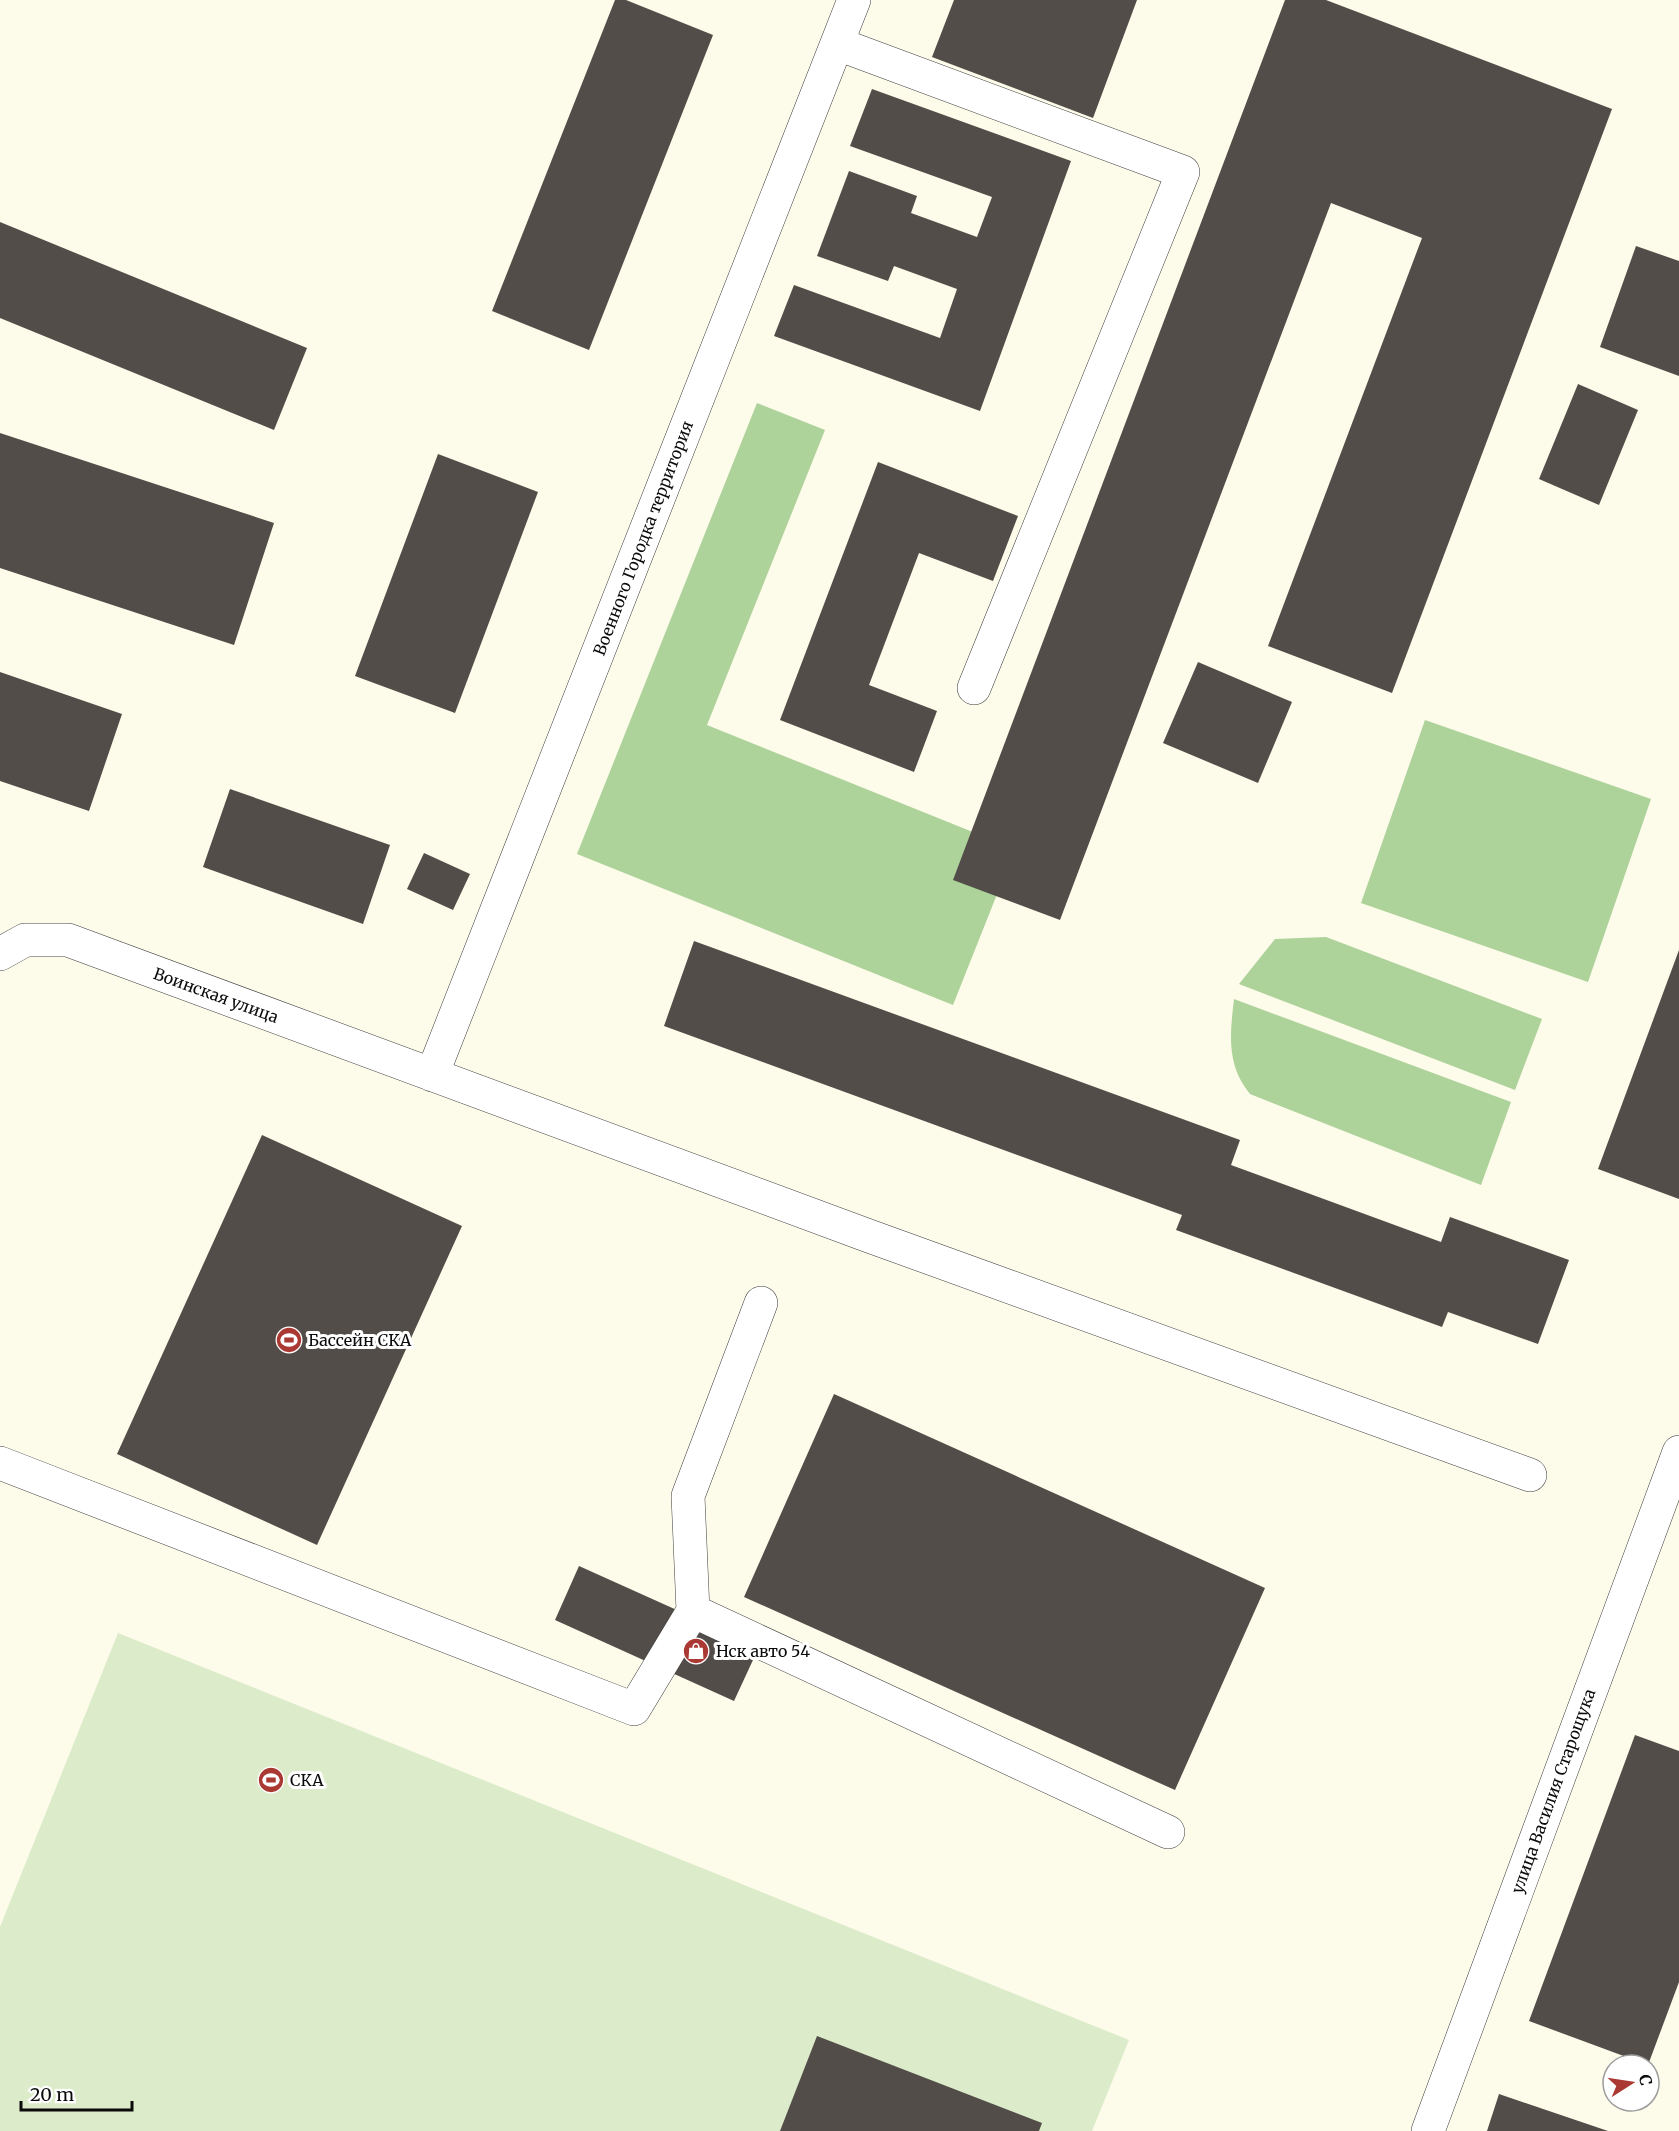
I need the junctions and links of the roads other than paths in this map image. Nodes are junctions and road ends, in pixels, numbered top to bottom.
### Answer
1 (854, 0) edge
2 (838, 44) junction
3 (974, 688) dead end
4 (0, 954) edge
5 (432, 1075) junction
6 (761, 1303) dead end
7 (1679, 1452) edge
8 (0, 1463) edge
9 (1530, 1475) dead end
10 (693, 1611) junction
11 (1168, 1832) dead end
12 (1428, 2131) edge

1 - 2 street, Военного Городка территория
2 - 3 street
2 - 5 street, Военного Городка территория
4 - 5 street, Воинская улица
5 - 9 street, Воинская улица
6 - 10 street
7 - 12 street, улица Василия Старощука
8 - 10 street
10 - 11 street

